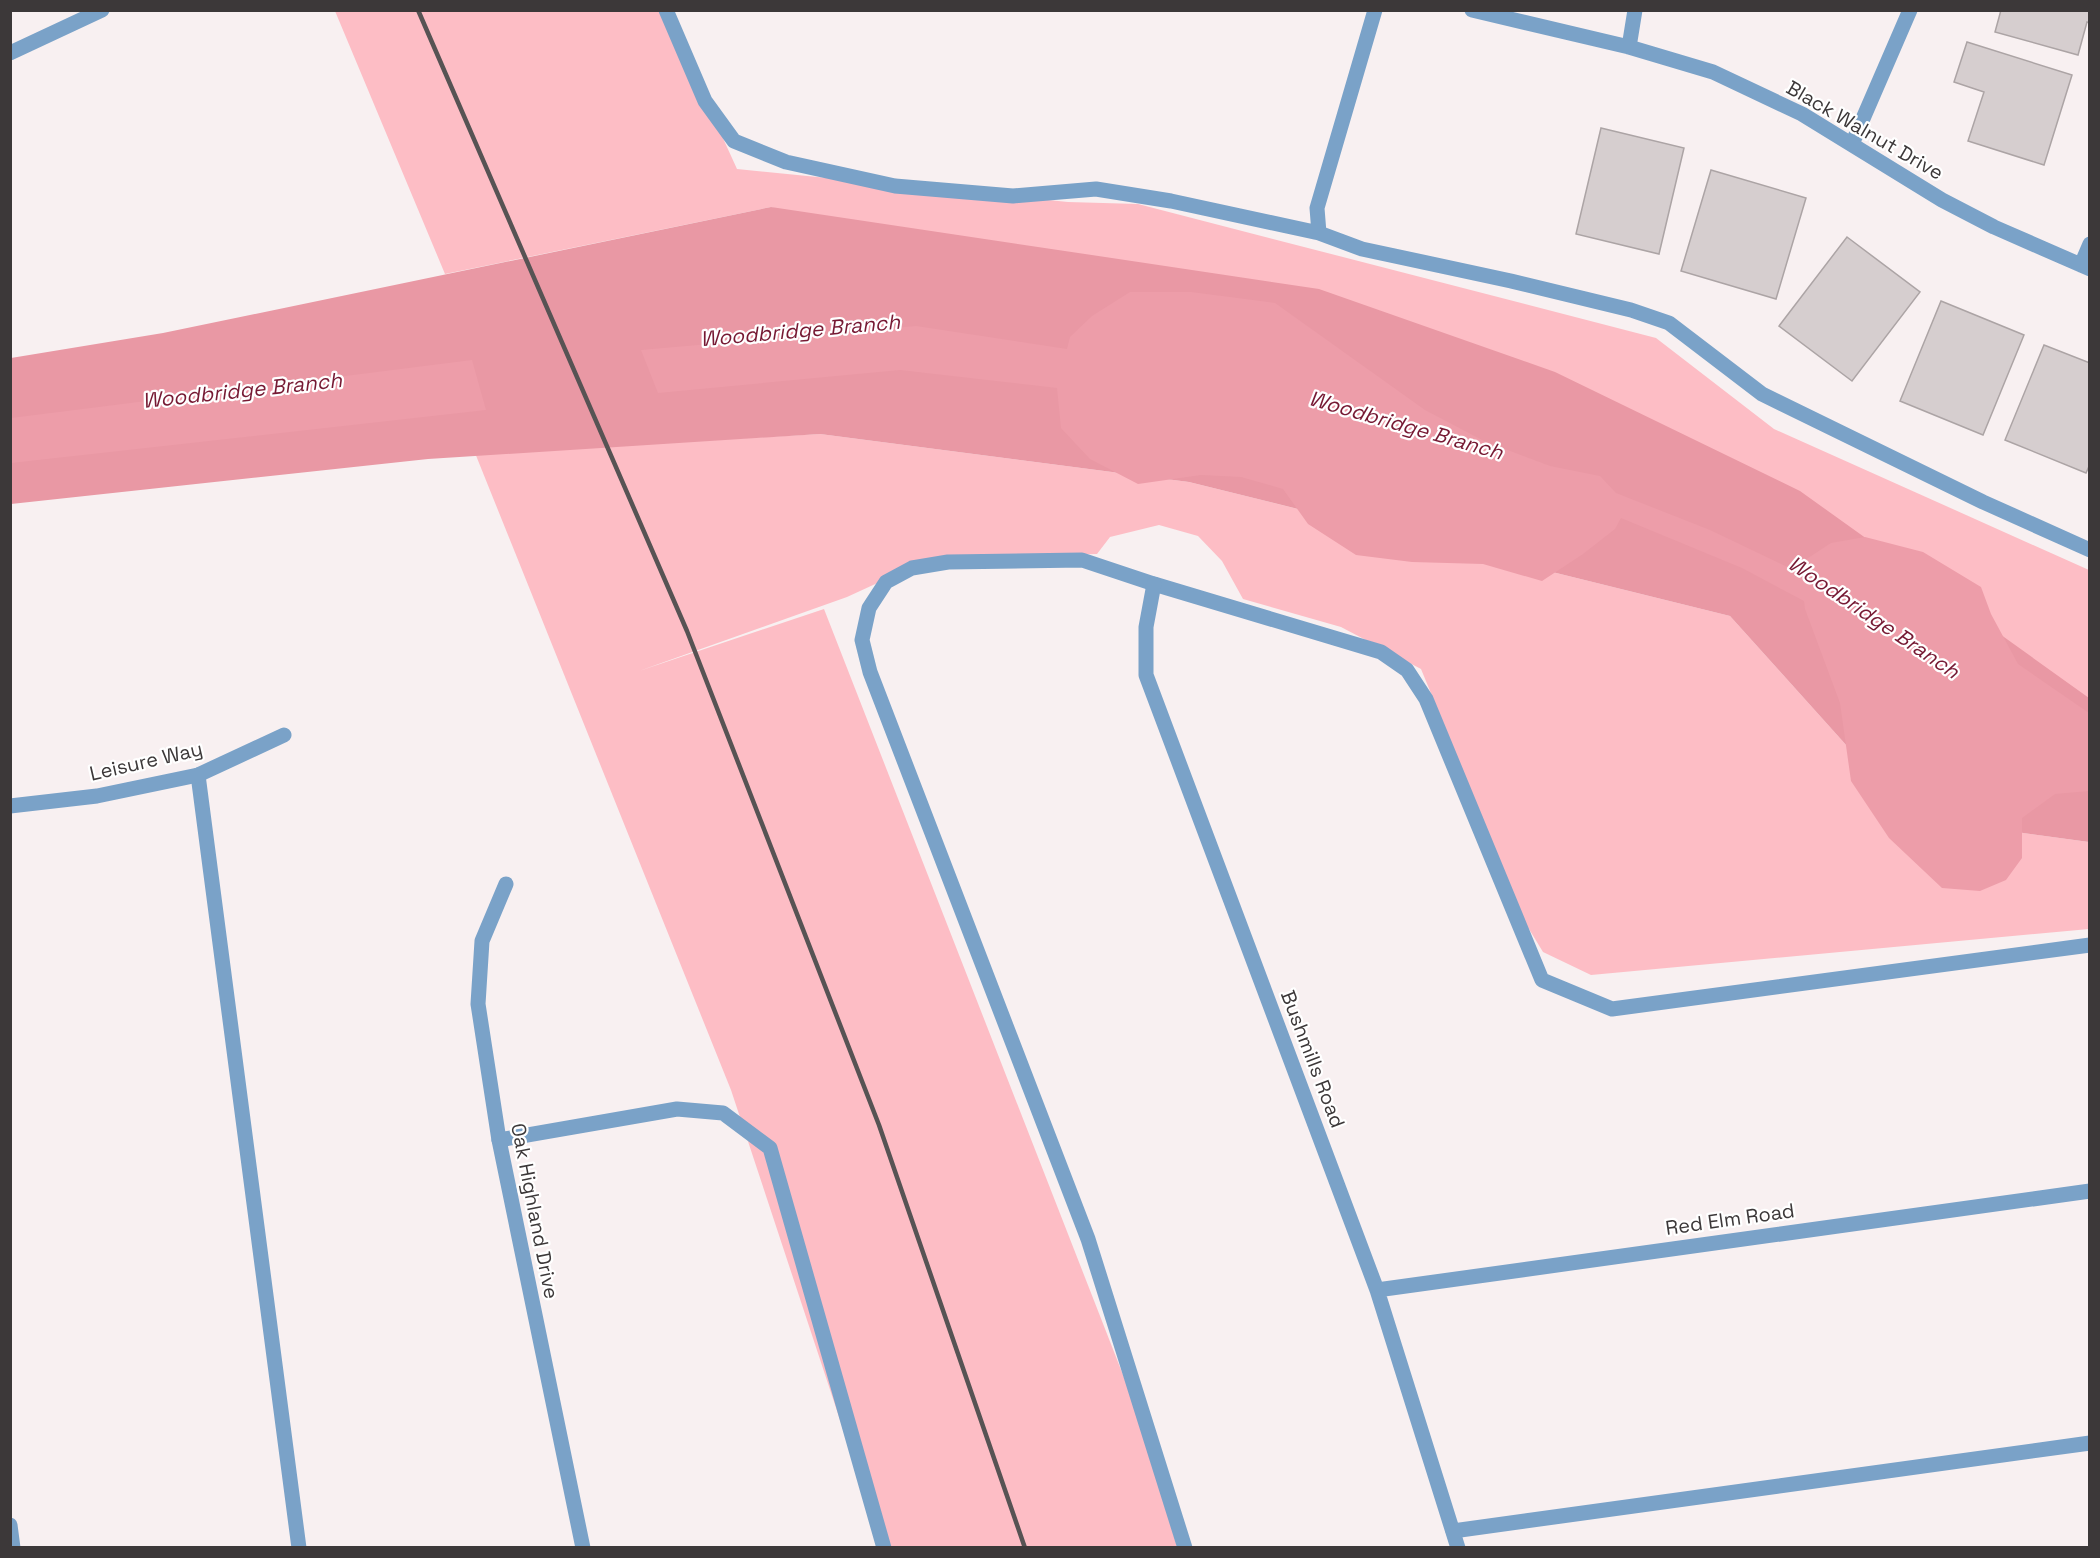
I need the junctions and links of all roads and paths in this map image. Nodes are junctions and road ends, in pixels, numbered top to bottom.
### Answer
1 (102, 10) edge
2 (666, 10) edge
3 (1375, 10) edge
4 (1473, 10) edge
5 (1635, 10) edge
6 (1910, 10) edge
7 (1629, 47) junction
8 (10, 53) edge
9 (1851, 144) junction
10 (1319, 233) junction
11 (2090, 244) edge
12 (2085, 267) edge
13 (2090, 550) edge
14 (1154, 584) junction
15 (284, 735) dead end
16 (198, 775) junction
17 (10, 806) edge
18 (506, 884) dead end
19 (2090, 945) edge
20 (499, 1140) junction
21 (2090, 1191) edge
22 (1377, 1290) junction
23 (2090, 1443) edge
24 (10, 1525) edge
25 (1453, 1531) junction
26 (13, 1548) edge
27 (299, 1548) edge
28 (583, 1548) edge
29 (884, 1548) edge
30 (1185, 1548) edge
31 (1458, 1548) edge

1 - 8 street
2 - 10 street
3 - 10 street
4 - 7 street, Black Walnut Drive
5 - 7 street
6 - 9 street
7 - 9 street, Black Walnut Drive
9 - 12 street, Black Walnut Drive
10 - 13 street
11 - 12 street
14 - 19 street
14 - 22 street, Bushmills Road
14 - 30 street
15 - 16 street, Leisure Way
16 - 17 street, Leisure Way
16 - 27 street
18 - 20 street, Oak Highland Drive
20 - 28 street, Oak Highland Drive
20 - 29 street
21 - 22 street, Red Elm Road
22 - 25 street, Bushmills Road
23 - 25 street
24 - 26 street
25 - 31 street, Bushmills Road

